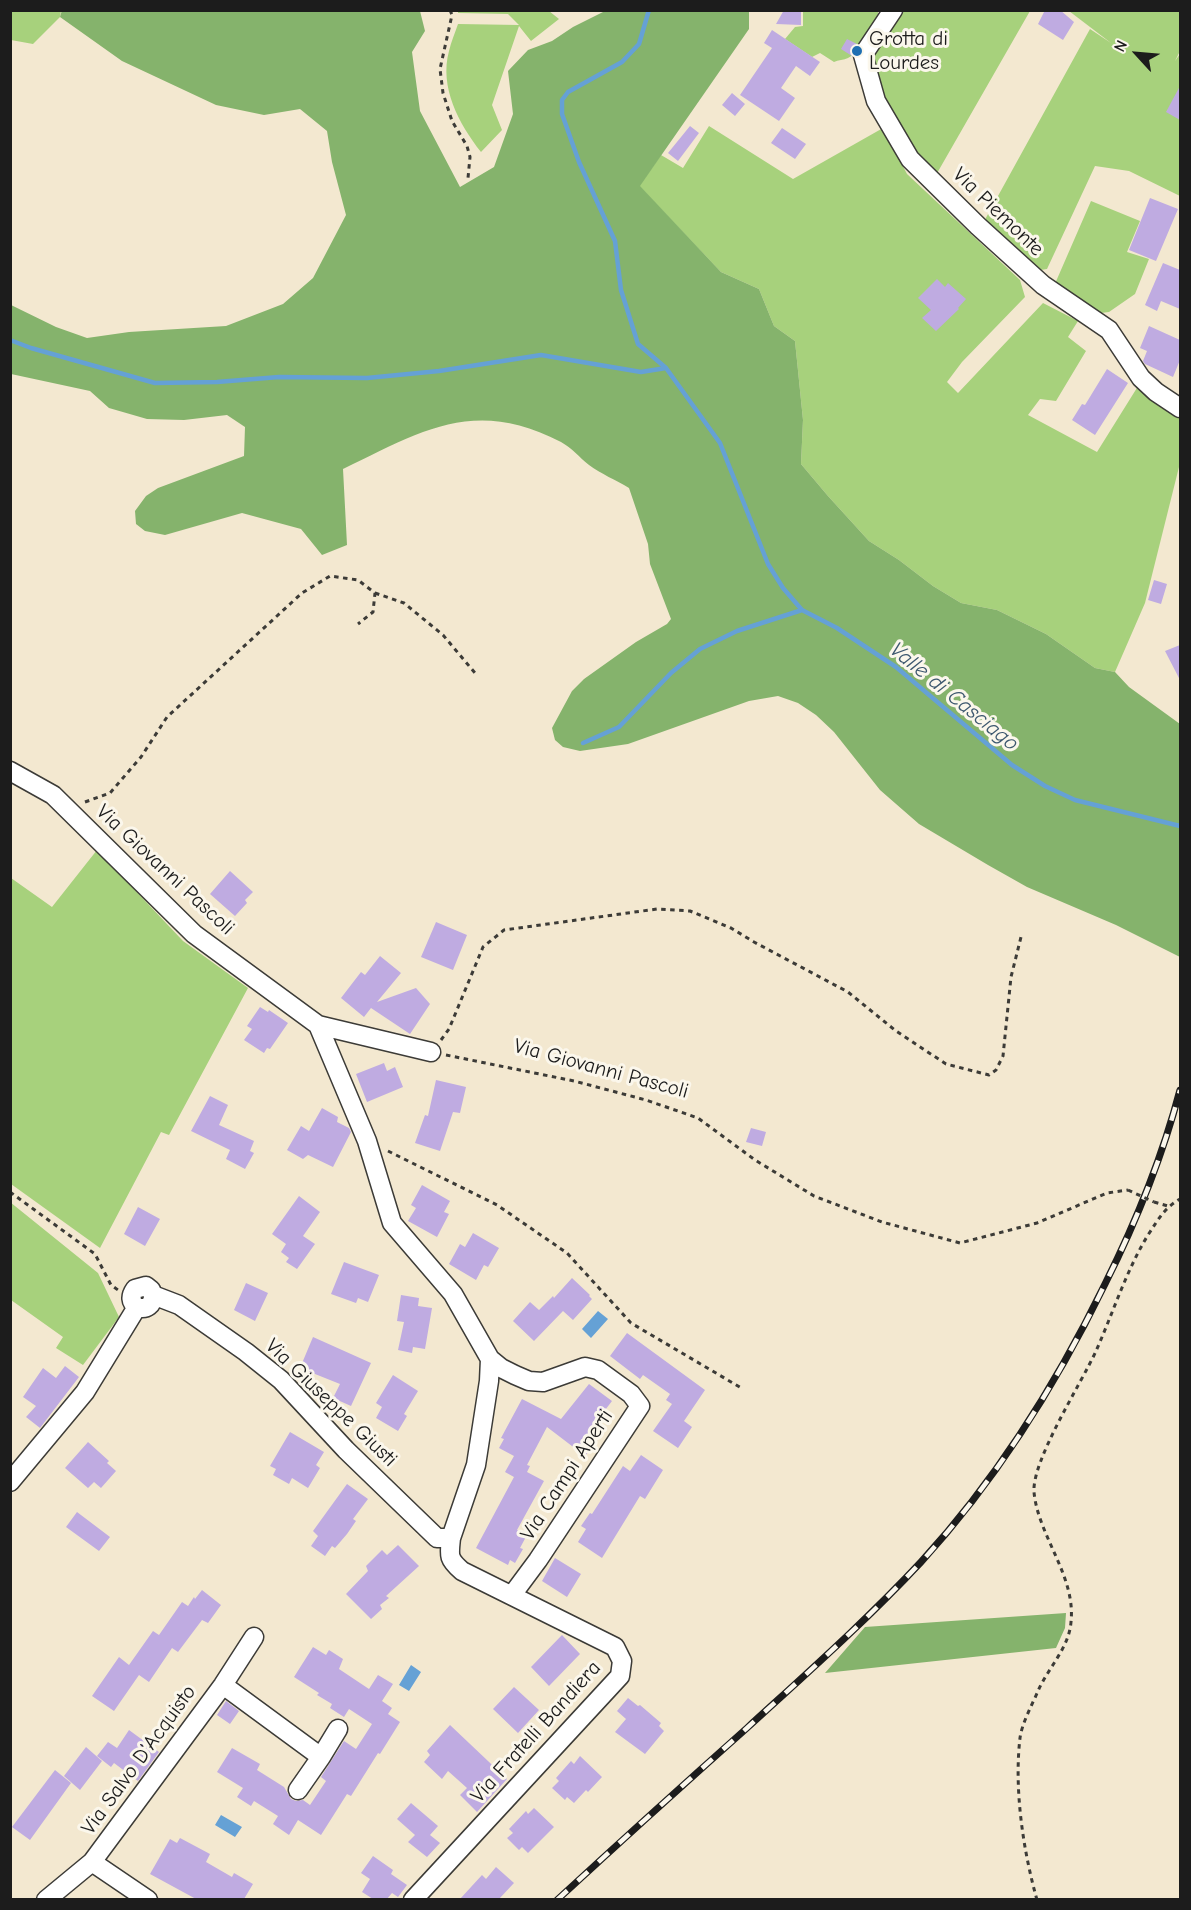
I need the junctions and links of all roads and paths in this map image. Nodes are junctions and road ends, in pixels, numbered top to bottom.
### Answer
1 (450, 10) edge
2 (893, 10) edge
3 (468, 178) dead end
4 (1180, 408) edge
5 (375, 593) junction
6 (358, 624) dead end
7 (475, 673) dead end
8 (10, 771) edge
9 (78, 805) dead end
10 (1022, 937) dead end
11 (318, 1025) junction
12 (431, 1052) junction
13 (367, 1141) junction
14 (10, 1192) edge
15 (1180, 1199) edge
16 (1168, 1206) junction
17 (134, 1303) junction
18 (490, 1359) junction
19 (743, 1389) dead end
20 (10, 1482) edge
21 (444, 1538) junction
22 (512, 1595) junction
23 (254, 1637) dead end
24 (223, 1685) junction
25 (338, 1729) dead end
26 (321, 1757) junction
27 (298, 1790) dead end
28 (92, 1862) junction
29 (46, 1899) edge
30 (148, 1899) edge
31 (413, 1899) edge
32 (1037, 1899) edge

1 - 3 path
2 - 4 street, Via Piemonte
5 - 6 path
5 - 7 path
5 - 9 path
8 - 11 street, Via Giovanni Pascoli
10 - 12 path
11 - 12 street, Via Giovanni Pascoli
11 - 13 street
12 - 16 path, Via Giovanni Pascoli, bridge
13 - 18 street
13 - 19 path
14 - 17 path
15 - 16 path
16 - 32 path
17 - 20 street
17 - 21 street, Via Giuseppe Giusti
18 - 21 street
18 - 22 street, Via Campi Aperti
21 - 22 street, Via Fratelli Bandiera
22 - 31 street, Via Fratelli Bandiera
23 - 24 street, Via Salvo D'Acquisto
24 - 26 street, Via Salvo D'Acquisto
24 - 28 street, Via Salvo D'Acquisto
25 - 26 street
26 - 27 street
28 - 29 street, Via Salvo D'Acquisto
28 - 30 street, Via Salvo D'Acquisto

